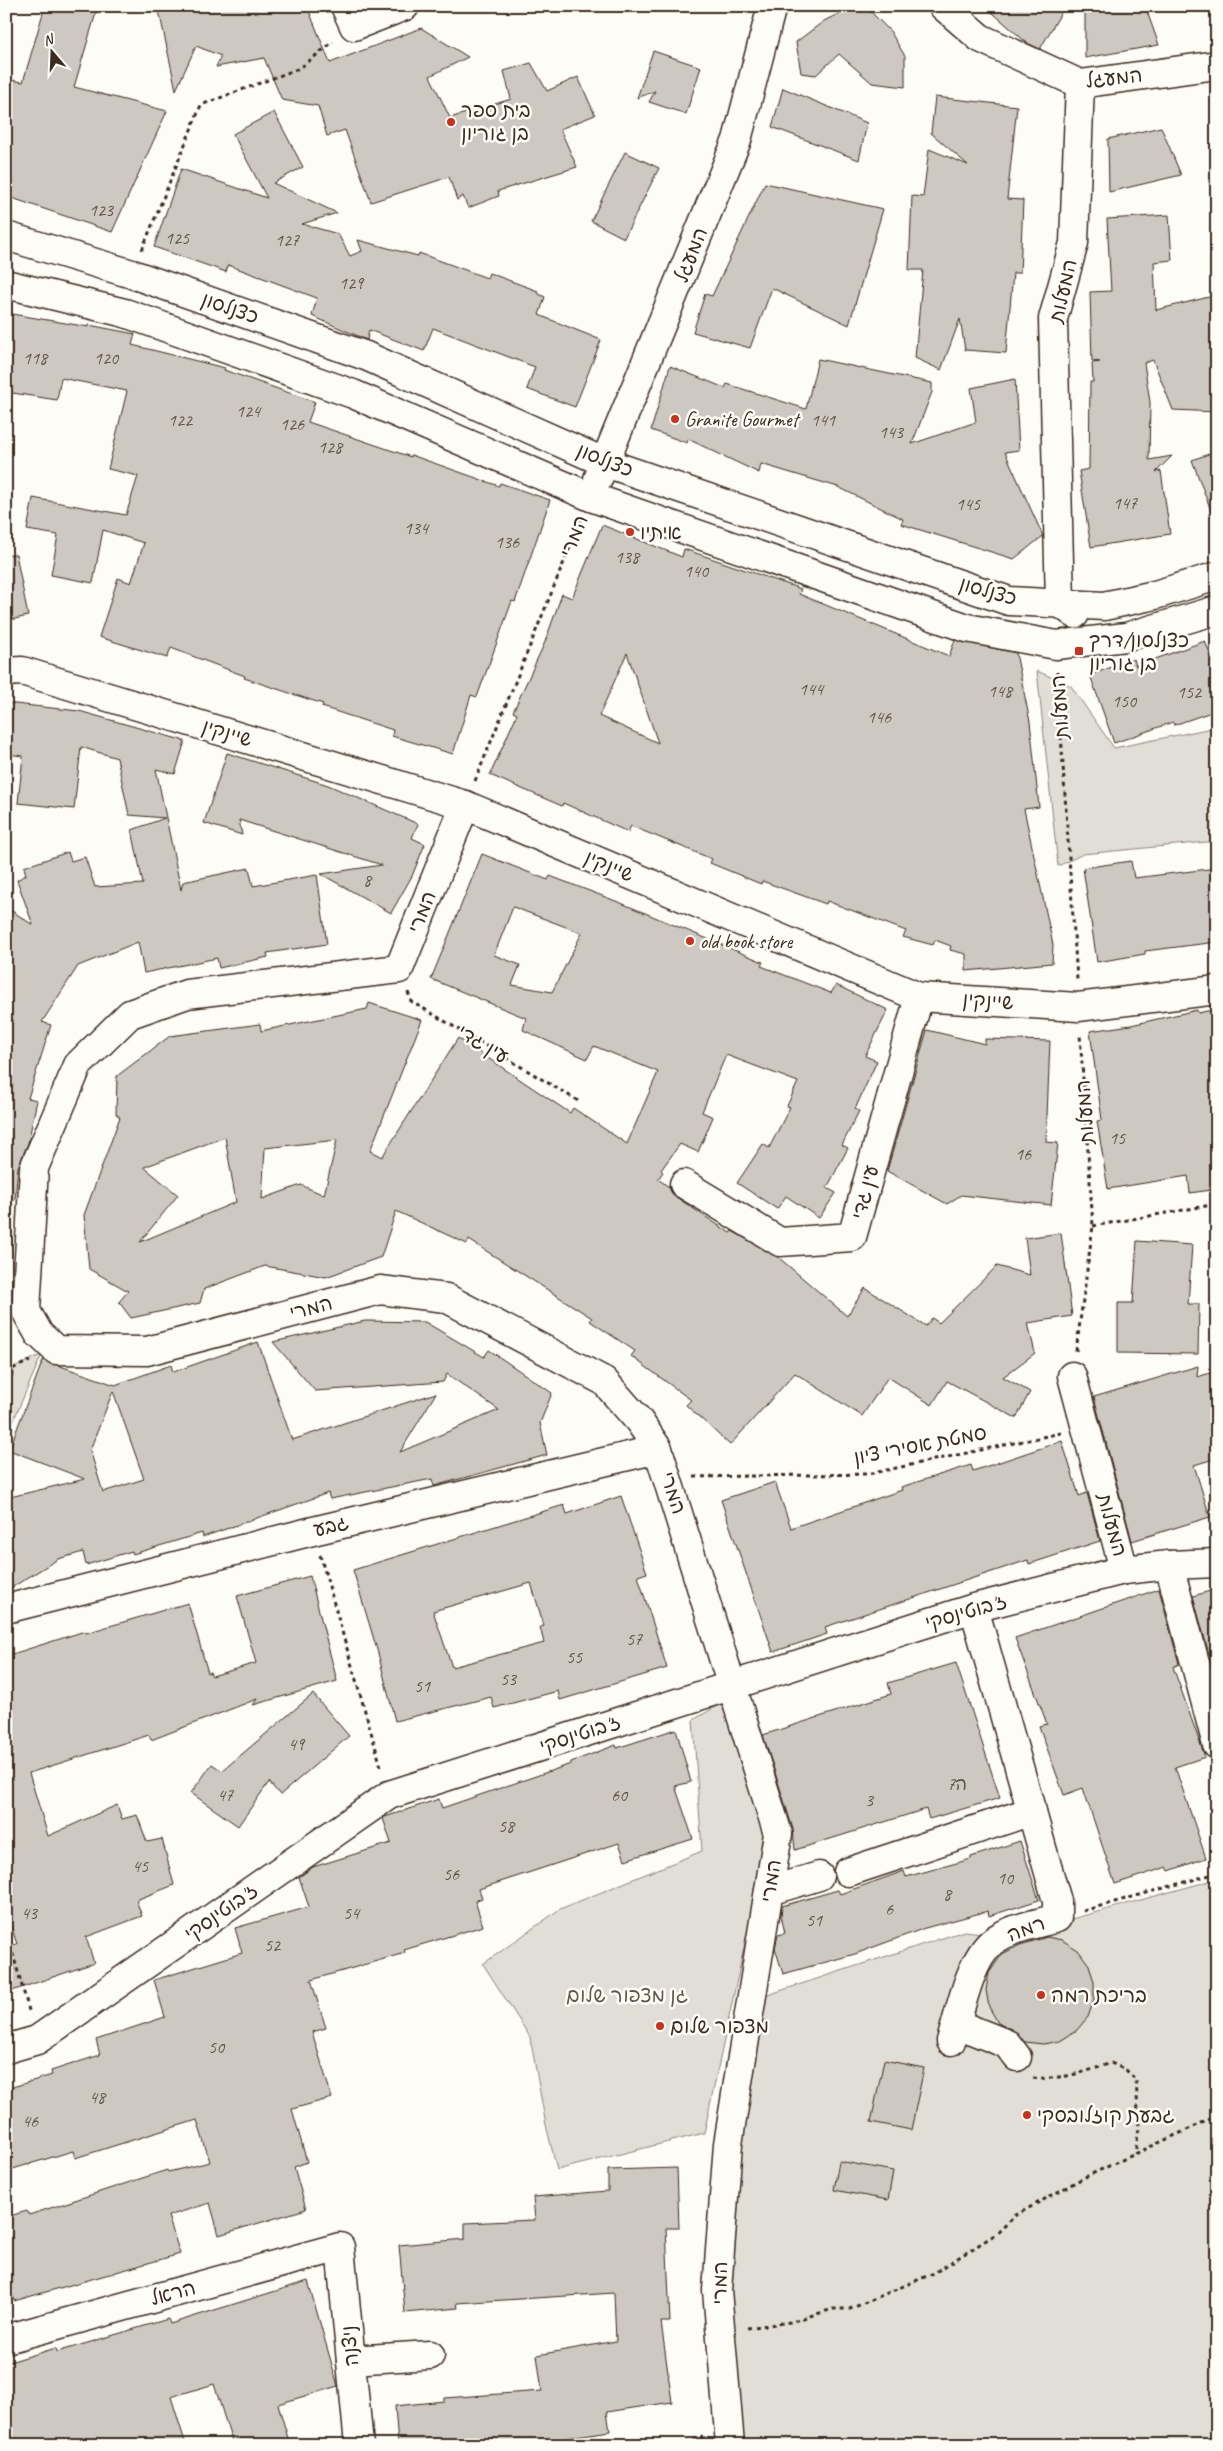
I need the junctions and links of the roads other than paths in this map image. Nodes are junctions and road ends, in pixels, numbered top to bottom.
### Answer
1 (405, 6) edge
2 (772, 6) edge
3 (943, 6) edge
4 (350, 16) edge
5 (1217, 65) edge
6 (1080, 84) junction
7 (6, 236) edge
8 (6, 284) edge
9 (606, 462) junction
10 (591, 497) junction
11 (1217, 576) edge
12 (1060, 603) junction
13 (1217, 610) edge
14 (1126, 637) junction
15 (6, 672) edge
16 (465, 805) junction
17 (1217, 990) edge
18 (919, 997) junction
19 (684, 1184) dead end
20 (1072, 1376) road end
21 (658, 1449) junction
22 (1217, 1563) edge
23 (1169, 1565) junction
24 (1124, 1570) junction
25 (974, 1608) junction
26 (6, 1610) edge
27 (732, 1685) junction
28 (1217, 1745) edge
29 (1032, 1811) junction
30 (848, 1872) dead end
31 (819, 1876) dead end
32 (769, 1890) junction
33 (6, 2049) edge
34 (1017, 2058) road end
35 (340, 2247) joint
36 (6, 2339) edge
37 (430, 2355) dead end
38 (351, 2360) junction
39 (359, 2445) edge
40 (730, 2445) edge

1 - 4 street
2 - 9 street, המעגל
3 - 6 street, המעגל
5 - 6 street, המעגל
6 - 12 street, המעלות
7 - 9 street, כצנלסון
8 - 10 street, כצנלסון
9 - 10 street, המעגל
9 - 12 street, כצנלסון
10 - 14 street, כצנלסון
11 - 12 street, כצנלסון
12 - 14 street
13 - 14 street, כצנלסון
15 - 16 street, שיינקין
16 - 18 street, שיינקין
16 - 21 street, המרי
17 - 18 street, שיינקין
18 - 19 street, עין גדי
20 - 24 street, המעלות
21 - 26 street, גבע
21 - 27 street, המרי
22 - 23 street, ז'בוטינסקי
23 - 24 street, ז'בוטינסקי
23 - 28 street
24 - 25 street, ז'בוטינסקי
25 - 27 street, ז'בוטינסקי
25 - 29 street, רמה
27 - 32 street, המרי
27 - 33 street, ז'בוטינסקי
29 - 30 street
29 - 34 street, רמה
31 - 32 street
32 - 40 street, המרי
35 - 36 street, הראל
35 - 38 street, ניצנה
37 - 38 street
38 - 39 street, ניצנה

